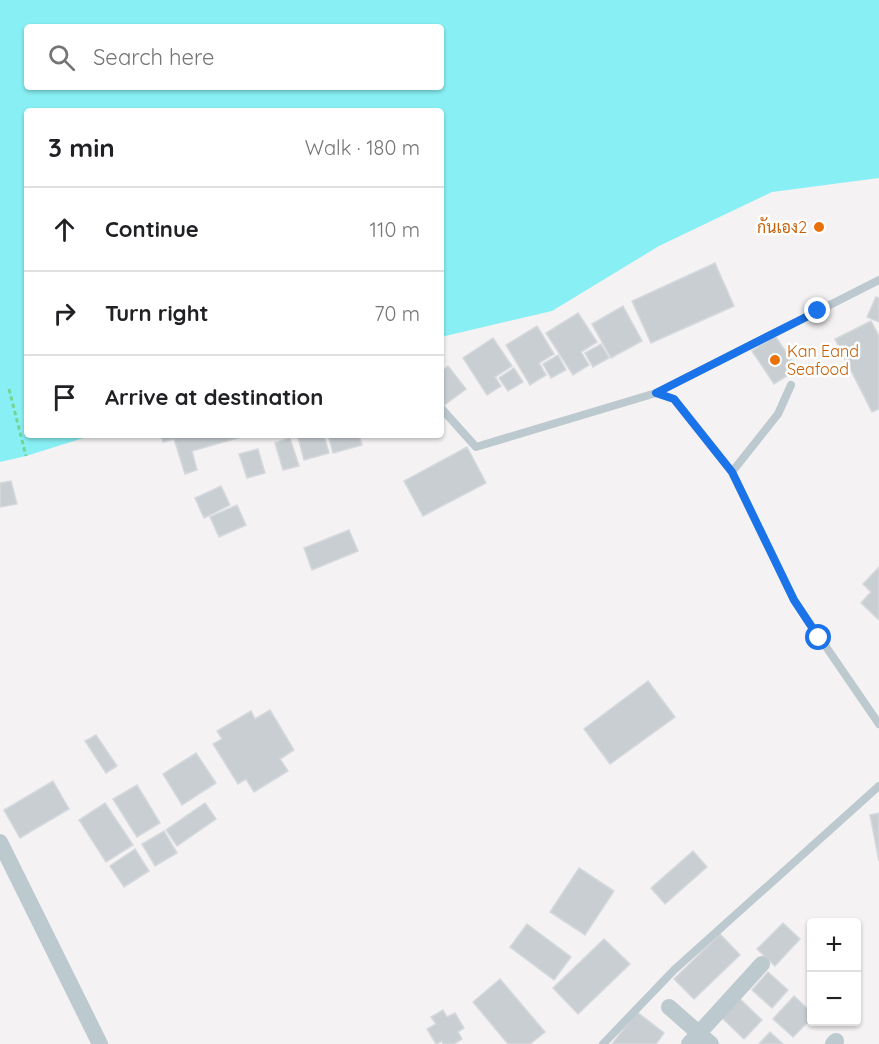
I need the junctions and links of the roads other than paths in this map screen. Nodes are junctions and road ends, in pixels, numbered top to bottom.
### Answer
1 (879, 280) edge
2 (791, 385) dead end
3 (656, 393) junction
4 (444, 411) edge
5 (732, 472) junction
6 (879, 724) edge
7 (879, 786) edge
8 (0, 842) edge
9 (762, 964) dead end
10 (669, 1006) dead end
11 (700, 1040) edge
12 (100, 1044) edge
13 (603, 1044) edge

1 - 3 lane
2 - 5 lane
3 - 4 lane
3 - 5 lane
5 - 6 lane
7 - 13 lane
8 - 12 street
9 - 11 street
10 - 11 street

